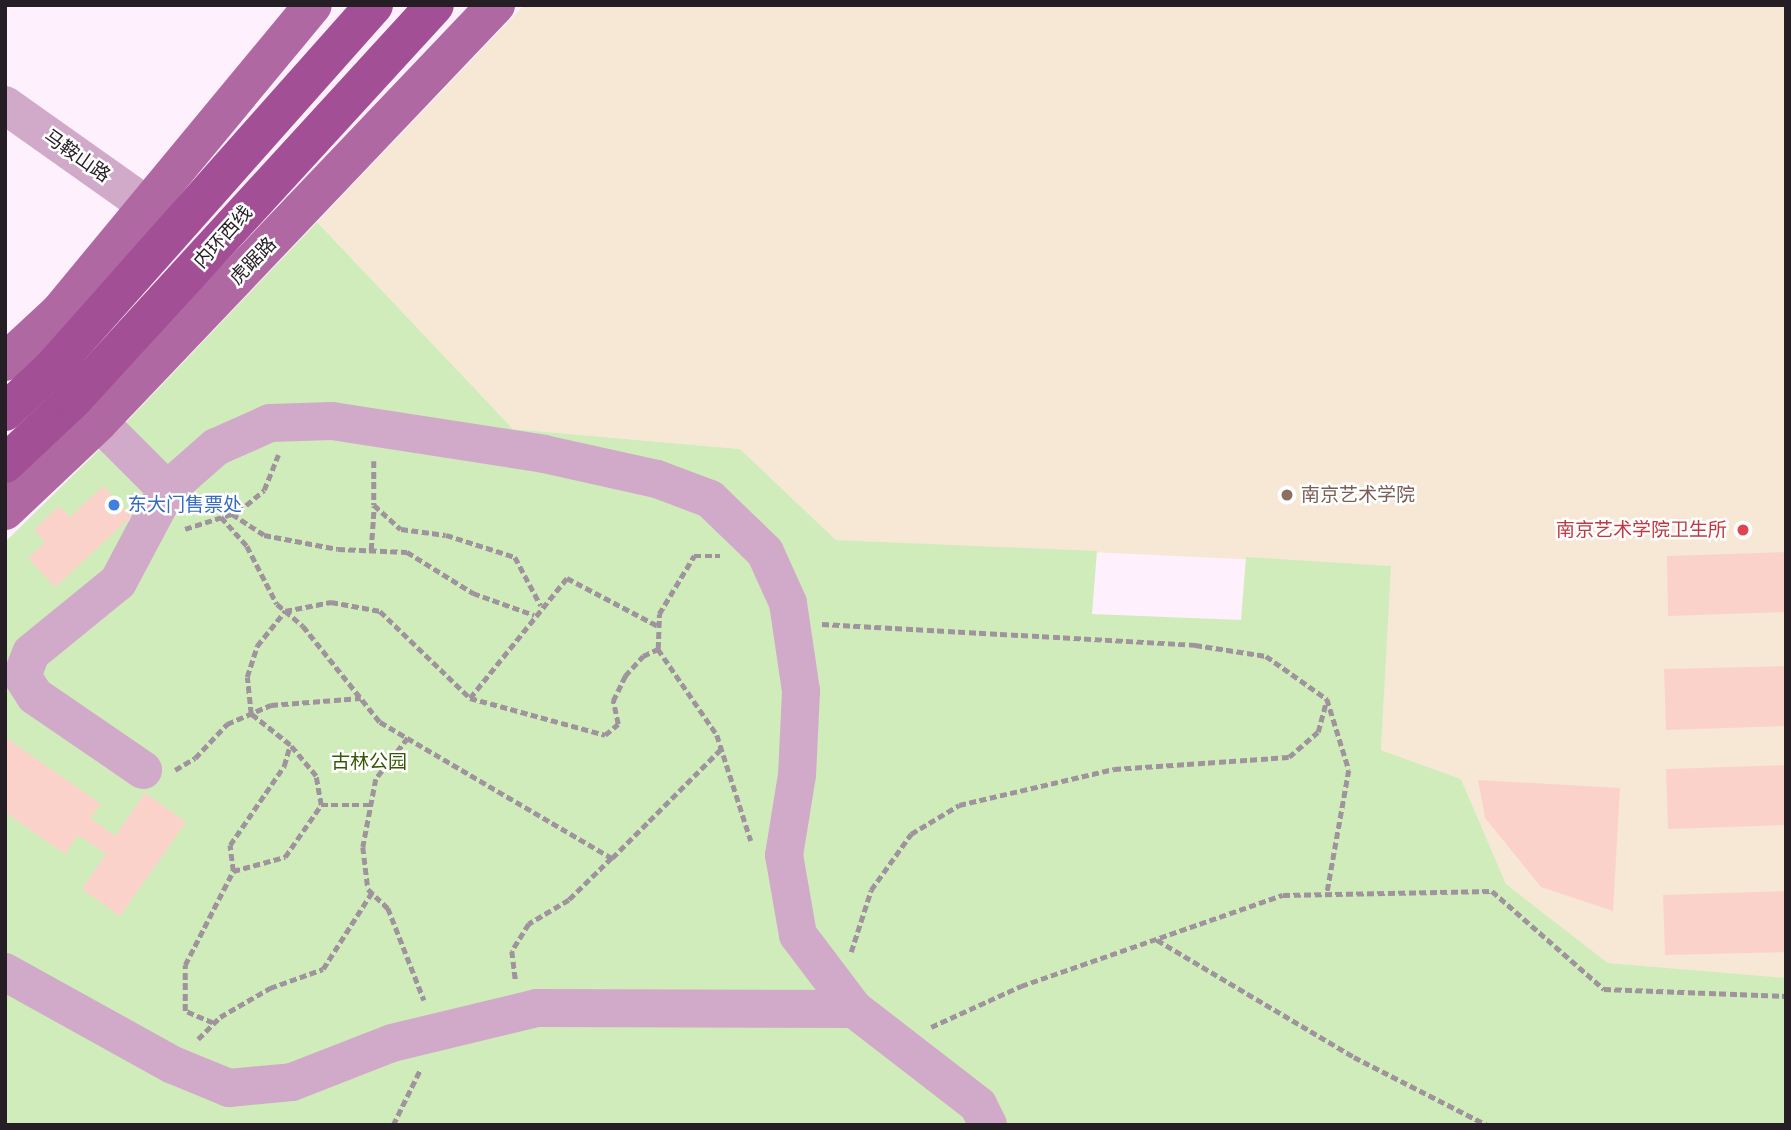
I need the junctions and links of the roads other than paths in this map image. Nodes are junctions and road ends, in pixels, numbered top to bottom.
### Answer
1 (313, 5) edge
2 (374, 5) edge
3 (435, 5) edge
4 (496, 5) edge
5 (5, 105) edge
6 (149, 206) junction
7 (5, 362) edge
8 (5, 412) edge
9 (99, 422) junction
10 (5, 464) edge
11 (167, 490) junction
12 (5, 511) edge
13 (14, 686) edge
14 (143, 770) road end
15 (5, 972) edge
16 (846, 1000) junction
17 (988, 1125) edge

1 - 6 main road
2 - 8 highway
3 - 10 highway, 内环西线
4 - 9 main road, 虎踞路
5 - 6 lane, 马鞍山路
6 - 7 main road
9 - 11 lane
9 - 12 main road, 虎踞路
11 - 13 lane
11 - 16 lane
13 - 14 lane
15 - 16 lane
16 - 17 lane

